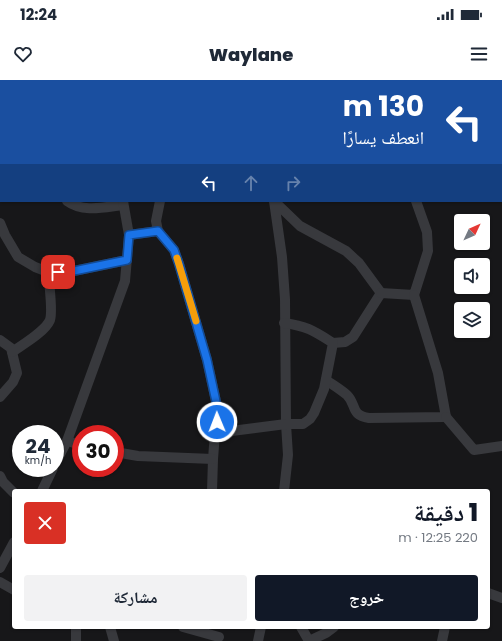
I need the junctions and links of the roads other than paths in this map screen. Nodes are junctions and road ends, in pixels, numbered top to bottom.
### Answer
1 (68, 202) edge
2 (160, 202) edge
3 (274, 202) edge
4 (275, 202) edge
5 (416, 202) edge
6 (123, 203) edge
7 (0, 224) edge
8 (158, 231) junction
9 (129, 235) junction
10 (127, 260) junction
11 (48, 272) junction
12 (381, 293) junction
13 (414, 295) junction
14 (284, 323) junction
15 (0, 340) edge
16 (333, 343) junction
17 (12, 352) junction
18 (326, 380) junction
19 (0, 397) edge
20 (446, 417) junction
21 (286, 424) junction
22 (216, 433) junction
23 (67, 440) junction
24 (72, 442) edge
25 (64, 446) edge
26 (502, 446) edge
27 (124, 454) edge
28 (213, 459) junction
29 (0, 476) edge
30 (49, 477) edge
31 (43, 489) edge
32 (212, 489) edge
33 (284, 489) edge
34 (12, 491) edge
35 (12, 546) edge
36 (0, 568) edge
37 (0, 582) edge
38 (12, 589) edge
39 (490, 594) edge
40 (502, 598) edge
41 (76, 629) edge
42 (111, 629) edge
43 (194, 629) edge
44 (261, 629) edge
45 (302, 629) edge
46 (331, 629) edge
47 (445, 629) edge
48 (219, 635) edge
49 (76, 641) edge
50 (114, 641) edge
51 (258, 641) edge
52 (309, 641) edge
53 (442, 641) edge

1 - 6 street
2 - 8 street
3 - 14 street
4 - 12 street
5 - 13 street
6 - 9 street
7 - 11 street
8 - 9 street
8 - 22 street
9 - 10 street
10 - 11 street
10 - 23 street
11 - 17 street
12 - 13 street
12 - 16 street
13 - 20 street
14 - 16 street
14 - 21 street
15 - 17 street
16 - 18 street
17 - 19 street
18 - 20 street
18 - 21 street
20 - 26 street
21 - 22 street
21 - 33 street
22 - 28 street
23 - 24 street
23 - 25 street
27 - 28 street
28 - 32 street
29 - 34 street
30 - 31 street
35 - 36 street
37 - 38 street
39 - 40 street
41 - 49 street
42 - 50 street
43 - 48 street
44 - 51 street
45 - 52 street
46 - 52 street
47 - 53 street

